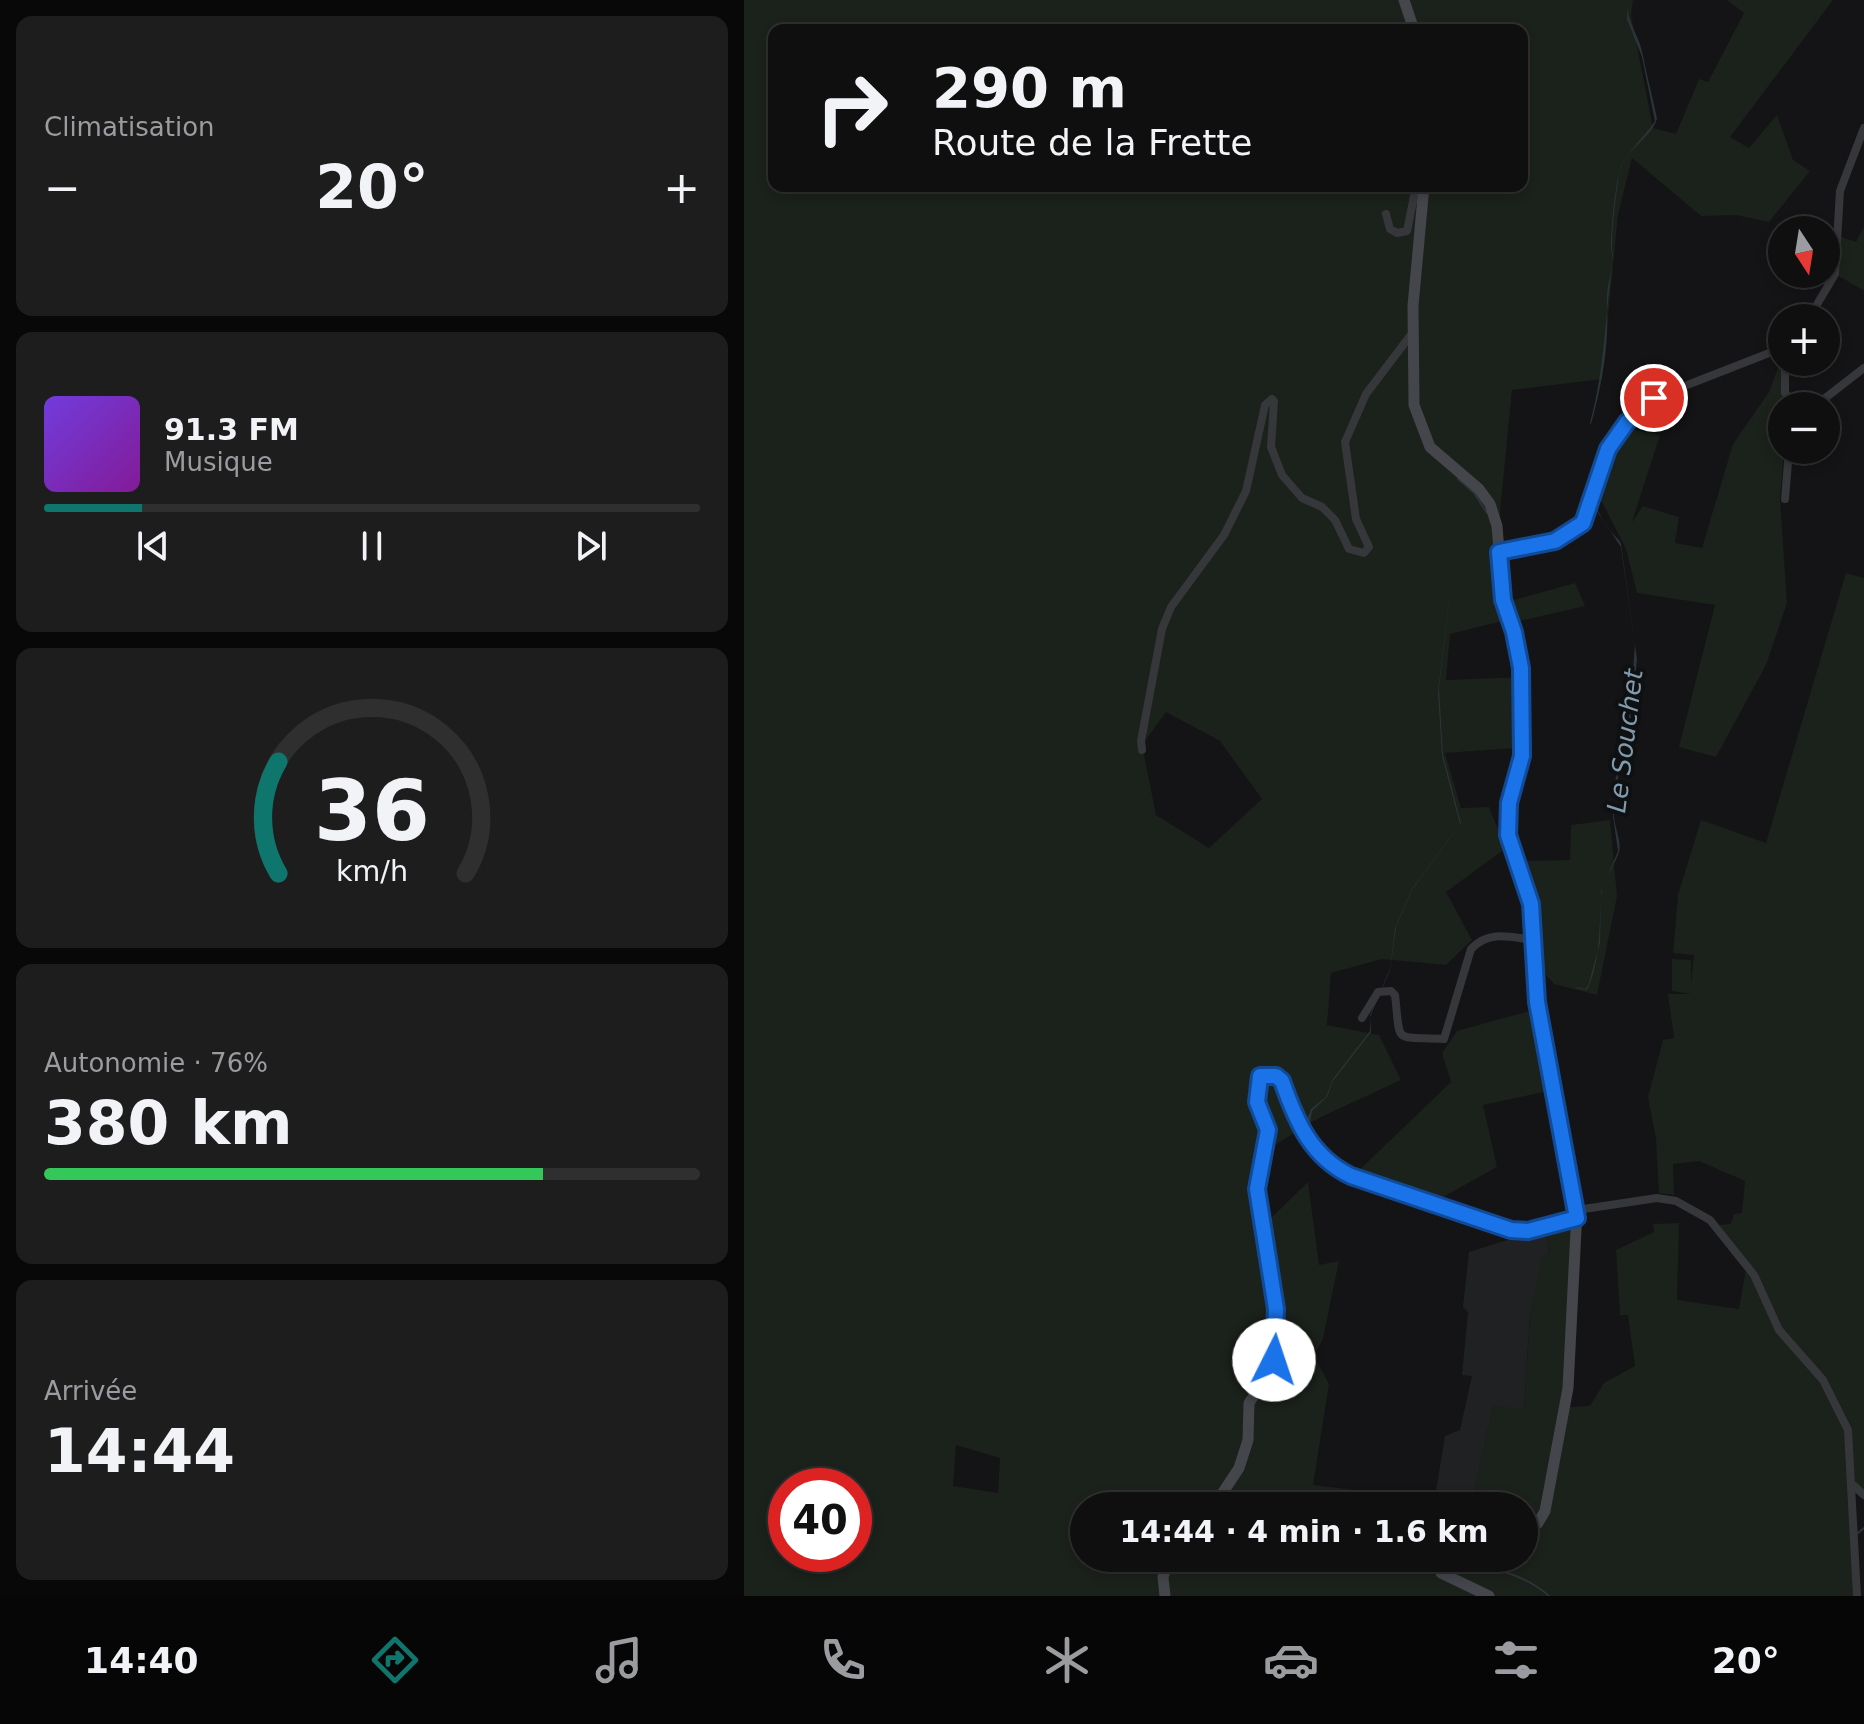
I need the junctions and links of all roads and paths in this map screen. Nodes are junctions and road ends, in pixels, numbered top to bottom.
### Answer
1 (1404, 0) edge
2 (1412, 24) edge
3 (1864, 128) edge
4 (1415, 192) edge
5 (1423, 192) edge
6 (1386, 214) dead end
7 (1817, 304) edge
8 (1410, 339) junction
9 (1768, 353) edge
10 (1864, 368) edge
11 (1833, 392) edge
12 (1788, 464) edge
13 (1785, 499) dead end
14 (1499, 552) junction
15 (1142, 750) dead end
16 (1533, 940) junction
17 (1362, 1018) dead end
18 (1577, 1214) junction
19 (1853, 1485) junction
20 (1223, 1492) edge
21 (1864, 1495) edge
22 (1538, 1521) edge
23 (1165, 1572) edge
24 (1441, 1572) edge
25 (1165, 1596) edge
26 (1489, 1596) edge
27 (1857, 1596) edge

1 - 2 street
3 - 7 street
4 - 6 street
5 - 8 street
8 - 14 street
8 - 15 street
9 - 14 street
10 - 11 street
12 - 13 street
14 - 16 street
16 - 17 street
16 - 18 street
18 - 19 street
18 - 20 street
18 - 22 street
19 - 21 street
19 - 27 street
23 - 25 street
24 - 26 street

